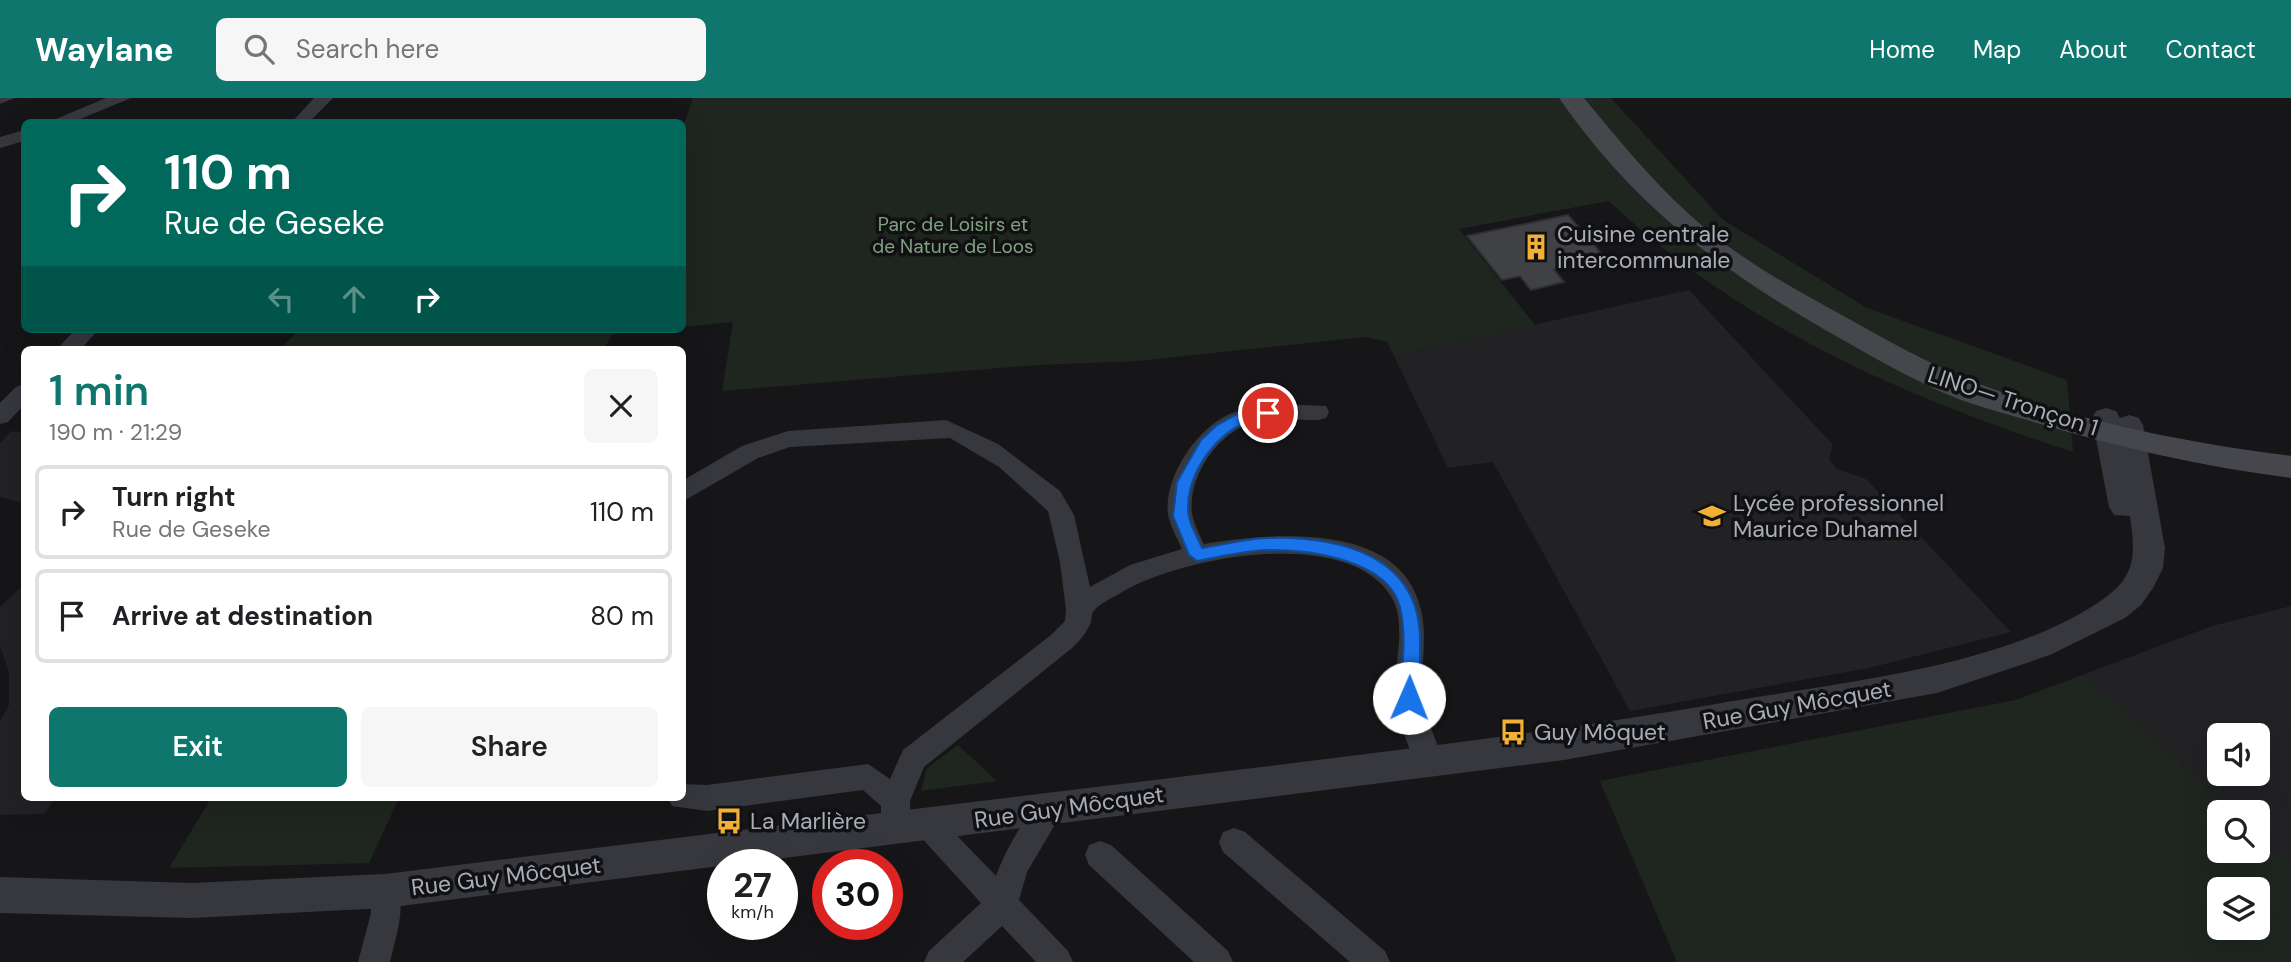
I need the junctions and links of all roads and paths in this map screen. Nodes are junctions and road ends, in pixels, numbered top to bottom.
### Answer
1 (6, 98) edge
2 (324, 98) edge
3 (1570, 98) edge
4 (0, 99) edge
5 (117, 99) edge
6 (66, 119) edge
7 (303, 119) edge
8 (21, 138) edge
9 (0, 143) edge
10 (84, 333) edge
11 (71, 346) edge
12 (21, 394) edge
13 (1318, 412) dead end
14 (0, 416) edge
15 (2118, 429) junction
16 (2291, 453) edge
17 (2291, 467) edge
18 (686, 491) edge
19 (1197, 555) junction
20 (1080, 607) junction
21 (1429, 761) junction
22 (686, 797) edge
23 (1048, 811) junction
24 (906, 818) junction
25 (1234, 842) dead end
26 (1100, 855) dead end
27 (385, 891) junction
28 (0, 895) edge
29 (1002, 905) junction
30 (374, 962) edge
31 (940, 962) edge
32 (1057, 962) edge
33 (1217, 962) edge
34 (1374, 962) edge

1 - 4 street
2 - 7 street
3 - 15 main road, LINO— Tronçon 1
5 - 6 street
8 - 9 street
10 - 11 street
12 - 14 street
13 - 19 street
15 - 16 main road
15 - 17 main road
15 - 21 street, Rue Guy Môcquet
18 - 20 street
19 - 20 street
19 - 21 street
20 - 24 street
21 - 23 street, Rue Guy Môcquet
22 - 24 street
23 - 24 street, Rue Guy Môcquet
23 - 29 street
24 - 27 street, Rue Guy Môcquet
24 - 29 street
25 - 34 street
26 - 33 street
27 - 28 street, Rue Guy Môcquet
27 - 30 street
29 - 31 street
29 - 32 street

